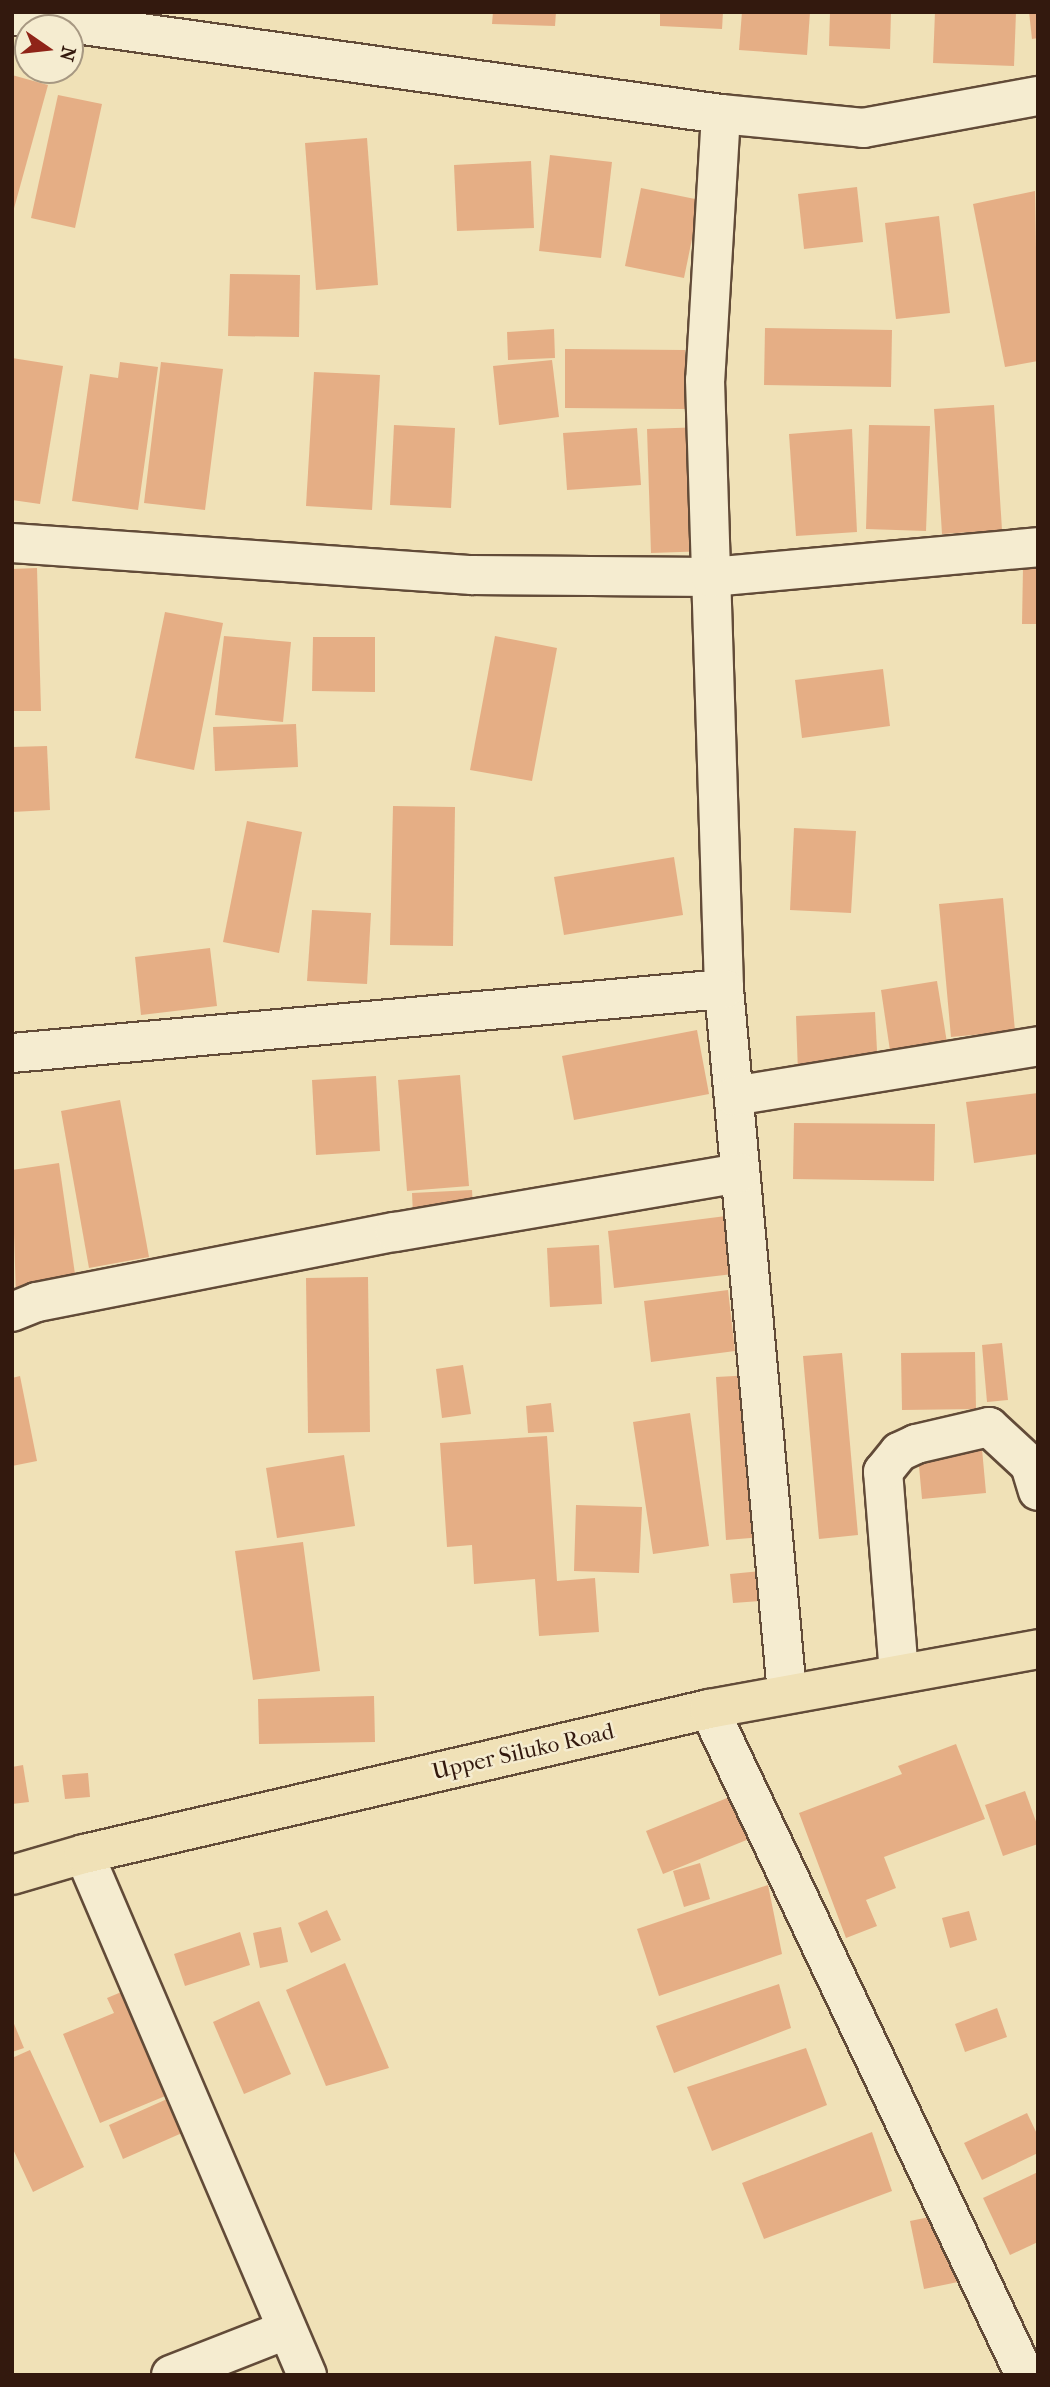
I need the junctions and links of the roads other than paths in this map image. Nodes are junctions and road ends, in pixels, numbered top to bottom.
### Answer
1 (12, 15) edge
2 (1038, 96) edge
3 (721, 114) junction
4 (12, 544) edge
5 (1038, 547) edge
6 (711, 577) junction
7 (724, 989) junction
8 (1038, 1045) edge
9 (12, 1053) edge
10 (734, 1096) junction
11 (740, 1173) junction
12 (12, 1312) edge
13 (1038, 1491) edge
14 (1038, 1648) edge
15 (899, 1674) junction
16 (787, 1693) junction
17 (709, 1709) junction
18 (84, 1854) junction
19 (12, 1875) edge
20 (286, 2330) junction
21 (171, 2375) edge
22 (307, 2375) edge
23 (1026, 2375) edge

1 - 3 street
2 - 3 street
3 - 6 street
4 - 6 street
5 - 6 street
6 - 7 street
7 - 9 street
7 - 10 street
8 - 10 street
10 - 11 street
11 - 12 street
11 - 16 street
13 - 15 street
14 - 15 main road, Upper Siluko Road
15 - 16 main road, Upper Siluko Road
16 - 17 main road, Upper Siluko Road
17 - 18 main road, Upper Siluko Road
17 - 23 street
18 - 19 main road, Upper Siluko Road
18 - 20 street
20 - 21 street
20 - 22 street

